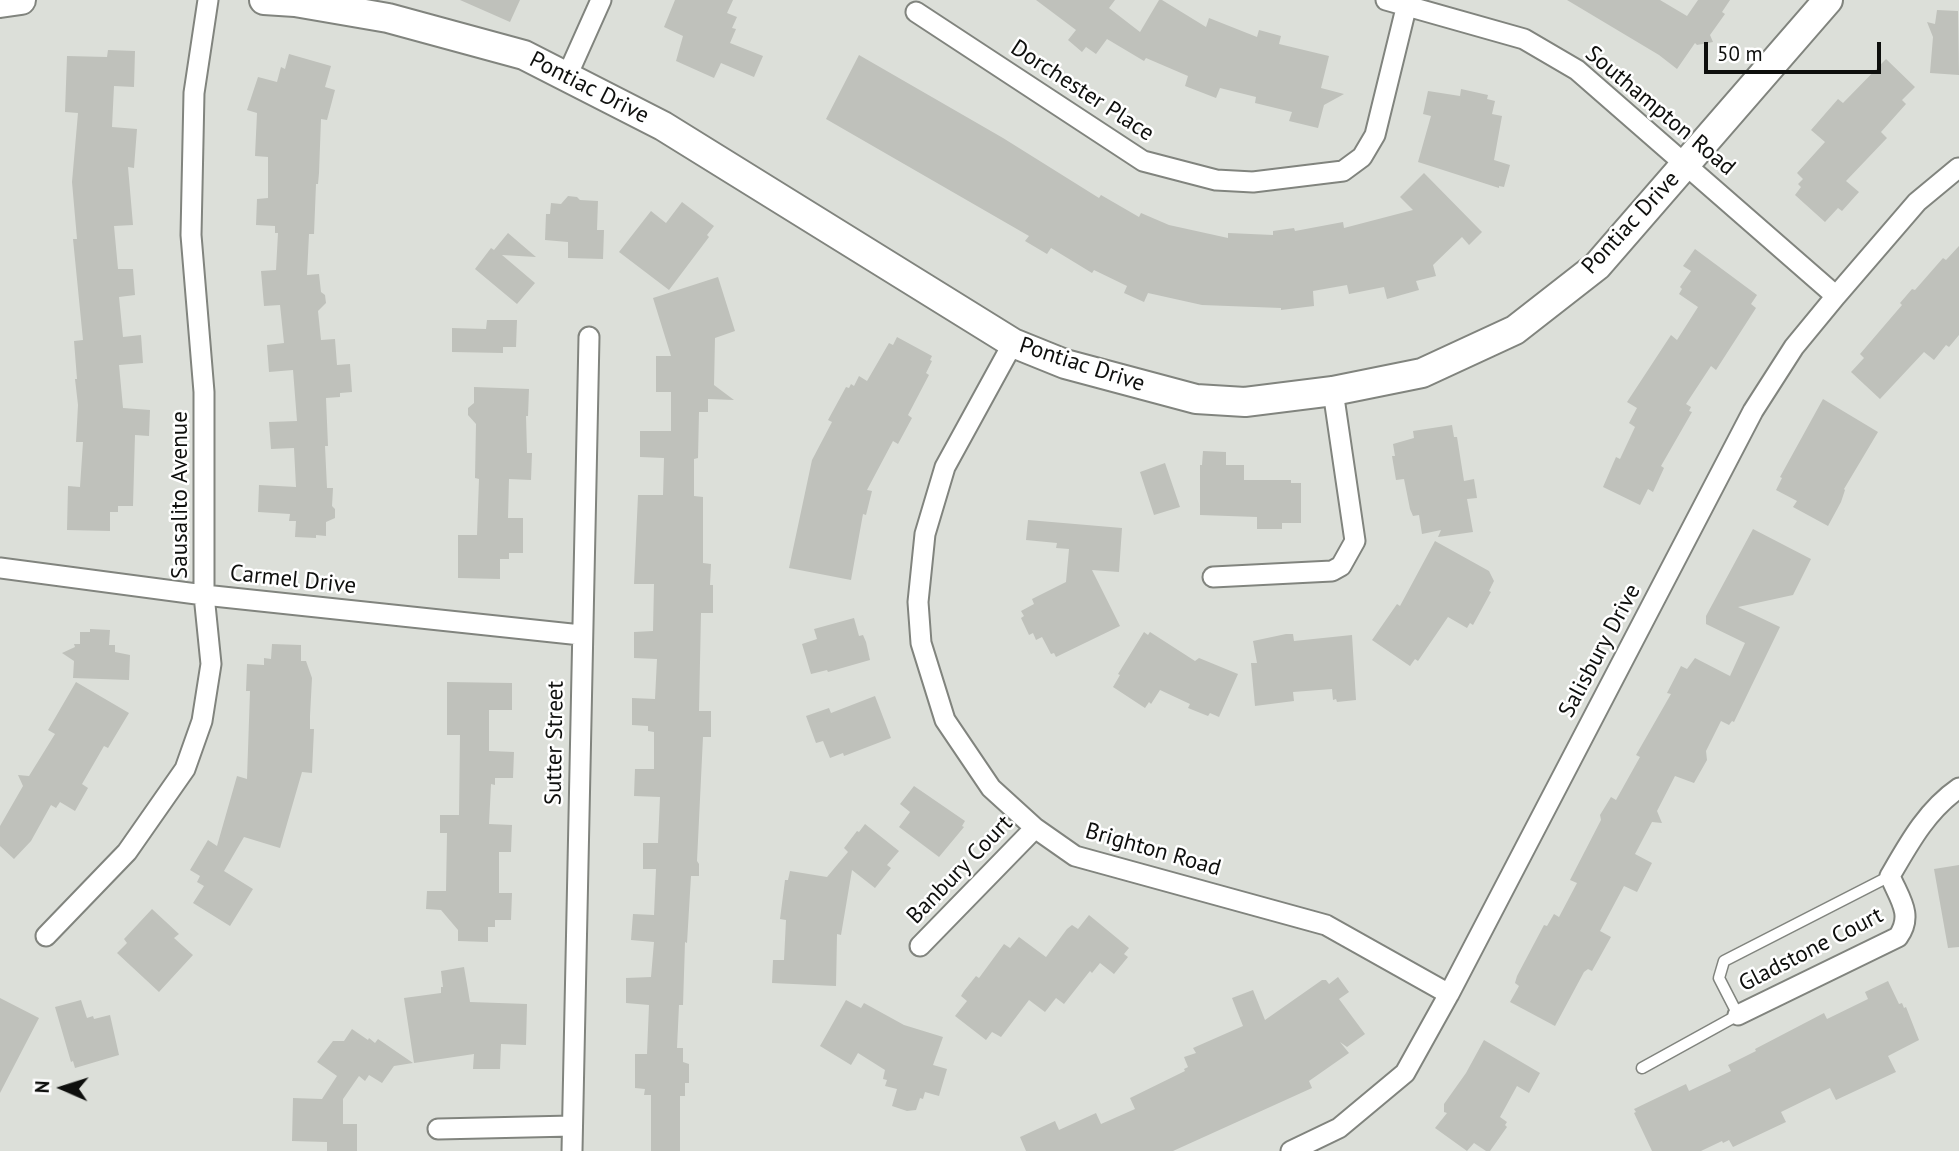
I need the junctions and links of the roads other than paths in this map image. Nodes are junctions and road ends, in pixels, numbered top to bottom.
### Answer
1 (21, 0) edge
2 (208, 0) edge
3 (264, 0) edge
4 (601, 0) edge
5 (1386, 0) edge
6 (1828, 0) edge
7 (0, 3) edge
8 (1408, 3) edge
9 (916, 12) dead end
10 (567, 76) junction
11 (1686, 164) junction
12 (1958, 168) edge
13 (1836, 296) junction
14 (589, 337) dead end
15 (1013, 343) junction
16 (1333, 391) junction
17 (0, 568) edge
18 (1213, 577) dead end
19 (204, 595) junction
20 (581, 635) junction
21 (1959, 788) edge
22 (1035, 828) junction
23 (1889, 876) junction
24 (46, 936) dead end
25 (920, 947) dead end
26 (1449, 995) junction
27 (1738, 1015) junction
28 (1642, 1068) dead end
29 (572, 1126) junction
30 (438, 1129) dead end
31 (572, 1151) edge
32 (1291, 1151) edge

1 - 7 main road
2 - 19 street, Sausalito Avenue
3 - 10 main road, Pontiac Drive
4 - 10 street
5 - 8 street, Southampton Road
6 - 11 main road, Pontiac Drive
8 - 9 street, Dorchester Place
8 - 11 street, Southampton Road
10 - 15 main road, Pontiac Drive
11 - 13 street, Southampton Road
11 - 16 main road, Pontiac Drive
12 - 13 street, Salisbury Drive
13 - 26 street, Salisbury Drive
14 - 20 street, Sutter Street
15 - 16 main road, Pontiac Drive
15 - 22 street, Brighton Road
16 - 18 street
17 - 19 street, Carmel Drive
19 - 20 street, Carmel Drive
19 - 24 street, Sausalito Avenue
20 - 29 street, Sutter Street
21 - 23 street, Gladstone Court
22 - 25 street, Banbury Court
22 - 26 street, Brighton Road
23 - 27 street, Gladstone Court
23 - 27 lane
26 - 32 street, Salisbury Drive
27 - 28 lane
29 - 30 street
29 - 31 street, Sutter Street

